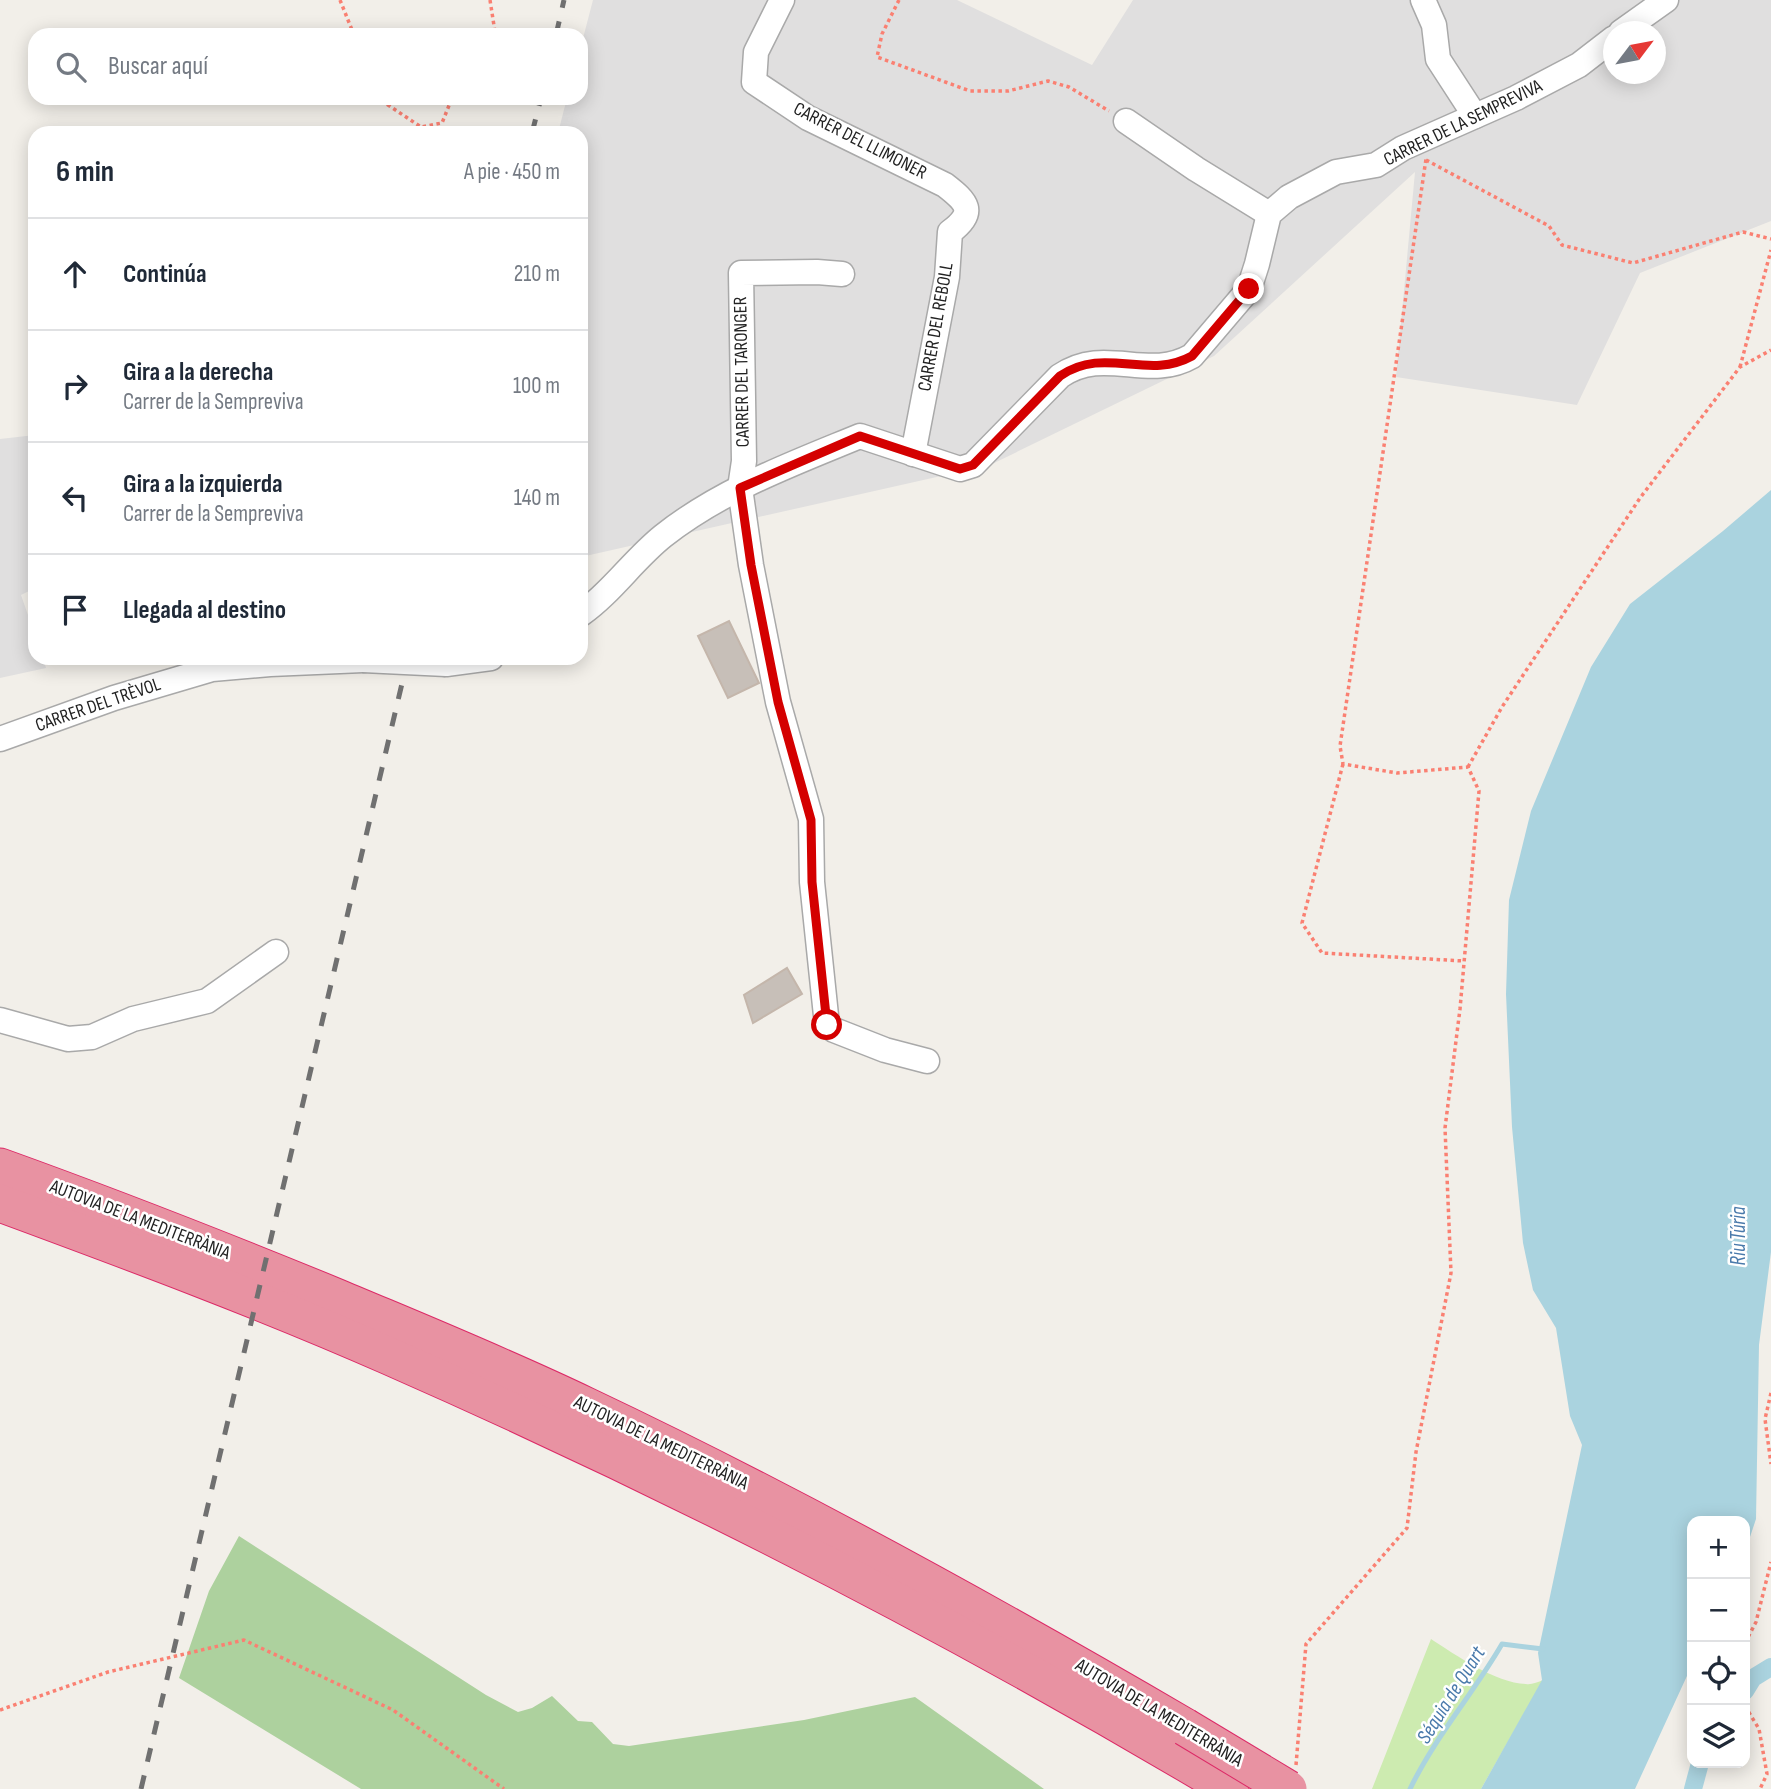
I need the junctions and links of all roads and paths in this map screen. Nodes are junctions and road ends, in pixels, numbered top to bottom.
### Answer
1 (341, 0) edge
2 (491, 0) edge
3 (782, 0) edge
4 (899, 0) edge
5 (1423, 0) edge
6 (1666, 0) edge
7 (1636, 21) edge
8 (351, 28) edge
9 (494, 28) edge
10 (1603, 46) edge
11 (388, 105) edge
12 (449, 105) edge
13 (1475, 116) junction
14 (1126, 121) joint
15 (419, 126) edge
16 (426, 126) edge
17 (1427, 148) junction
18 (967, 206) joint
19 (1269, 214) junction
20 (1771, 239) edge
21 (1771, 250) edge
22 (842, 274) dead end
23 (1771, 350) edge
24 (1740, 367) junction
25 (913, 454) junction
26 (740, 488) junction
27 (588, 609) edge
28 (260, 665) edge
29 (0, 739) edge
30 (1343, 764) junction
31 (1468, 767) junction
32 (276, 952) dead end
33 (1464, 961) junction
34 (0, 1020) edge
35 (927, 1060) dead end
36 (0, 1167) edge
37 (0, 1203) edge
38 (1771, 1393) edge
39 (1771, 1464) edge
40 (1771, 1562) edge
41 (1746, 1642) edge
42 (0, 1710) edge
43 (1750, 1714) edge
44 (1178, 1740) junction
45 (1768, 1773) edge
46 (1292, 1779) edge
47 (1771, 1780) edge
48 (504, 1789) edge
49 (1230, 1789) edge
50 (1760, 1789) edge

1 - 8 path
2 - 9 path
3 - 18 street, CARRER DEL LLIMONER
4 - 14 path
5 - 13 street
6 - 7 street
10 - 13 street, CARRER DE LA SEMPREVIVA
11 - 15 path
12 - 16 path
13 - 17 street, CARRER DE LA SEMPREVIVA
14 - 19 street
17 - 19 street, CARRER DE LA SEMPREVIVA
17 - 20 path
17 - 30 path
18 - 25 street, CARRER DEL REBOLL
19 - 25 street
21 - 24 path
22 - 26 street, CARRER DEL TARONGER
23 - 24 path
24 - 31 path
25 - 26 street
26 - 27 street
26 - 35 street
28 - 29 street, CARRER DEL TRÈVOL, bridge
30 - 31 path
30 - 33 path
31 - 33 path
32 - 34 street
33 - 46 path
36 - 44 highway, AUTOVIA DE LA MEDITERRÀNIA
37 - 44 highway, AUTOVIA DE LA MEDITERRÀNIA
38 - 39 path
40 - 41 path
42 - 48 path
43 - 45 path
44 - 46 highway, AUTOVIA DE LA MEDITERRÀNIA, bridge
44 - 49 highway, AUTOVIA DE LA MEDITERRÀNIA
45 - 47 path
45 - 50 path

